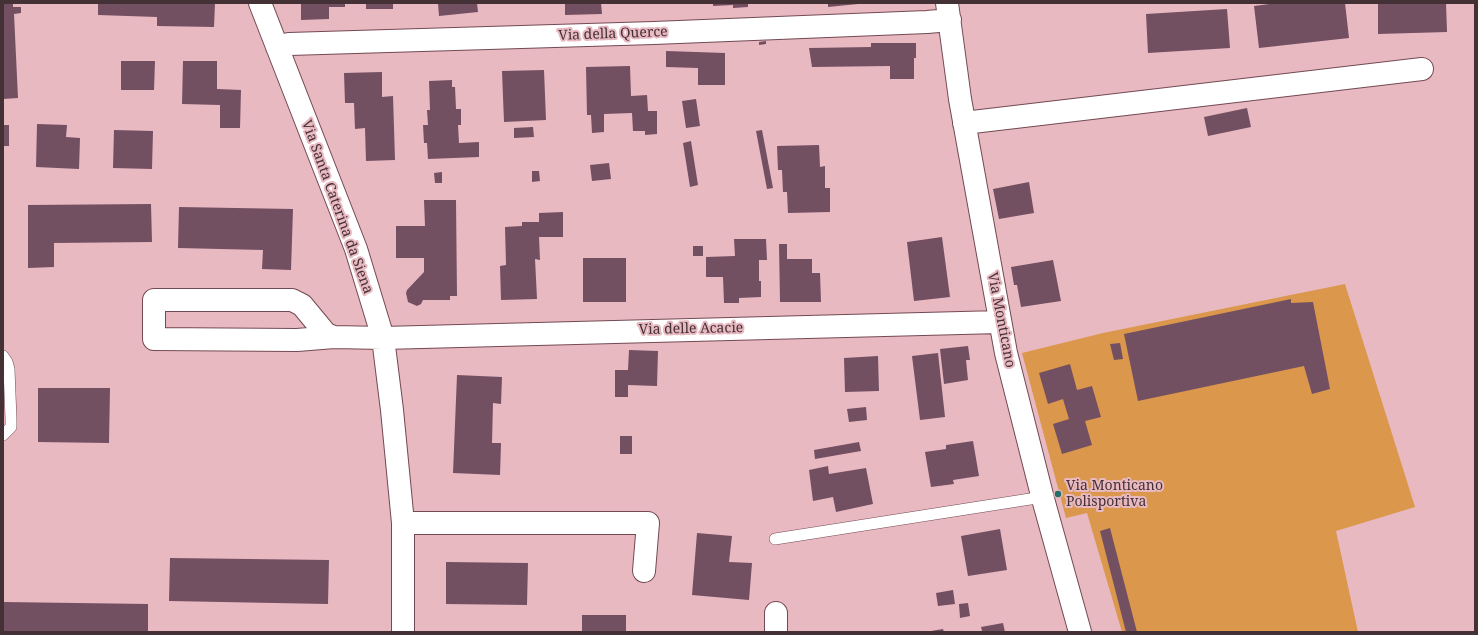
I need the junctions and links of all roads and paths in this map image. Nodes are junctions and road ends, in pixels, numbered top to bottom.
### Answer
1 (260, 3) edge
2 (948, 12) edge
3 (277, 47) junction
4 (1422, 69) dead end
5 (964, 123) junction
6 (1000, 322) junction
7 (334, 337) junction
8 (383, 338) junction
9 (3, 356) edge
10 (3, 435) edge
11 (1043, 497) junction
12 (403, 523) junction
13 (775, 539) dead end
14 (644, 570) dead end
15 (403, 632) edge
16 (1080, 632) edge

1 - 3 street, Via Santa Caterina da Siena
2 - 3 street, Via della Querce
2 - 5 street, Via Monticano
3 - 8 street, Via Santa Caterina da Siena
4 - 5 street
5 - 6 street, Via Monticano
6 - 8 street, Via delle Acacie
6 - 11 street, Via Monticano
7 - 7 street, Via delle Acacie
7 - 8 street, Via delle Acacie
8 - 12 street, Via Santa Caterina da Siena
9 - 10 lane
11 - 13 lane
11 - 16 street, Via Monticano
12 - 14 street
12 - 15 street, Via Santa Caterina da Siena

